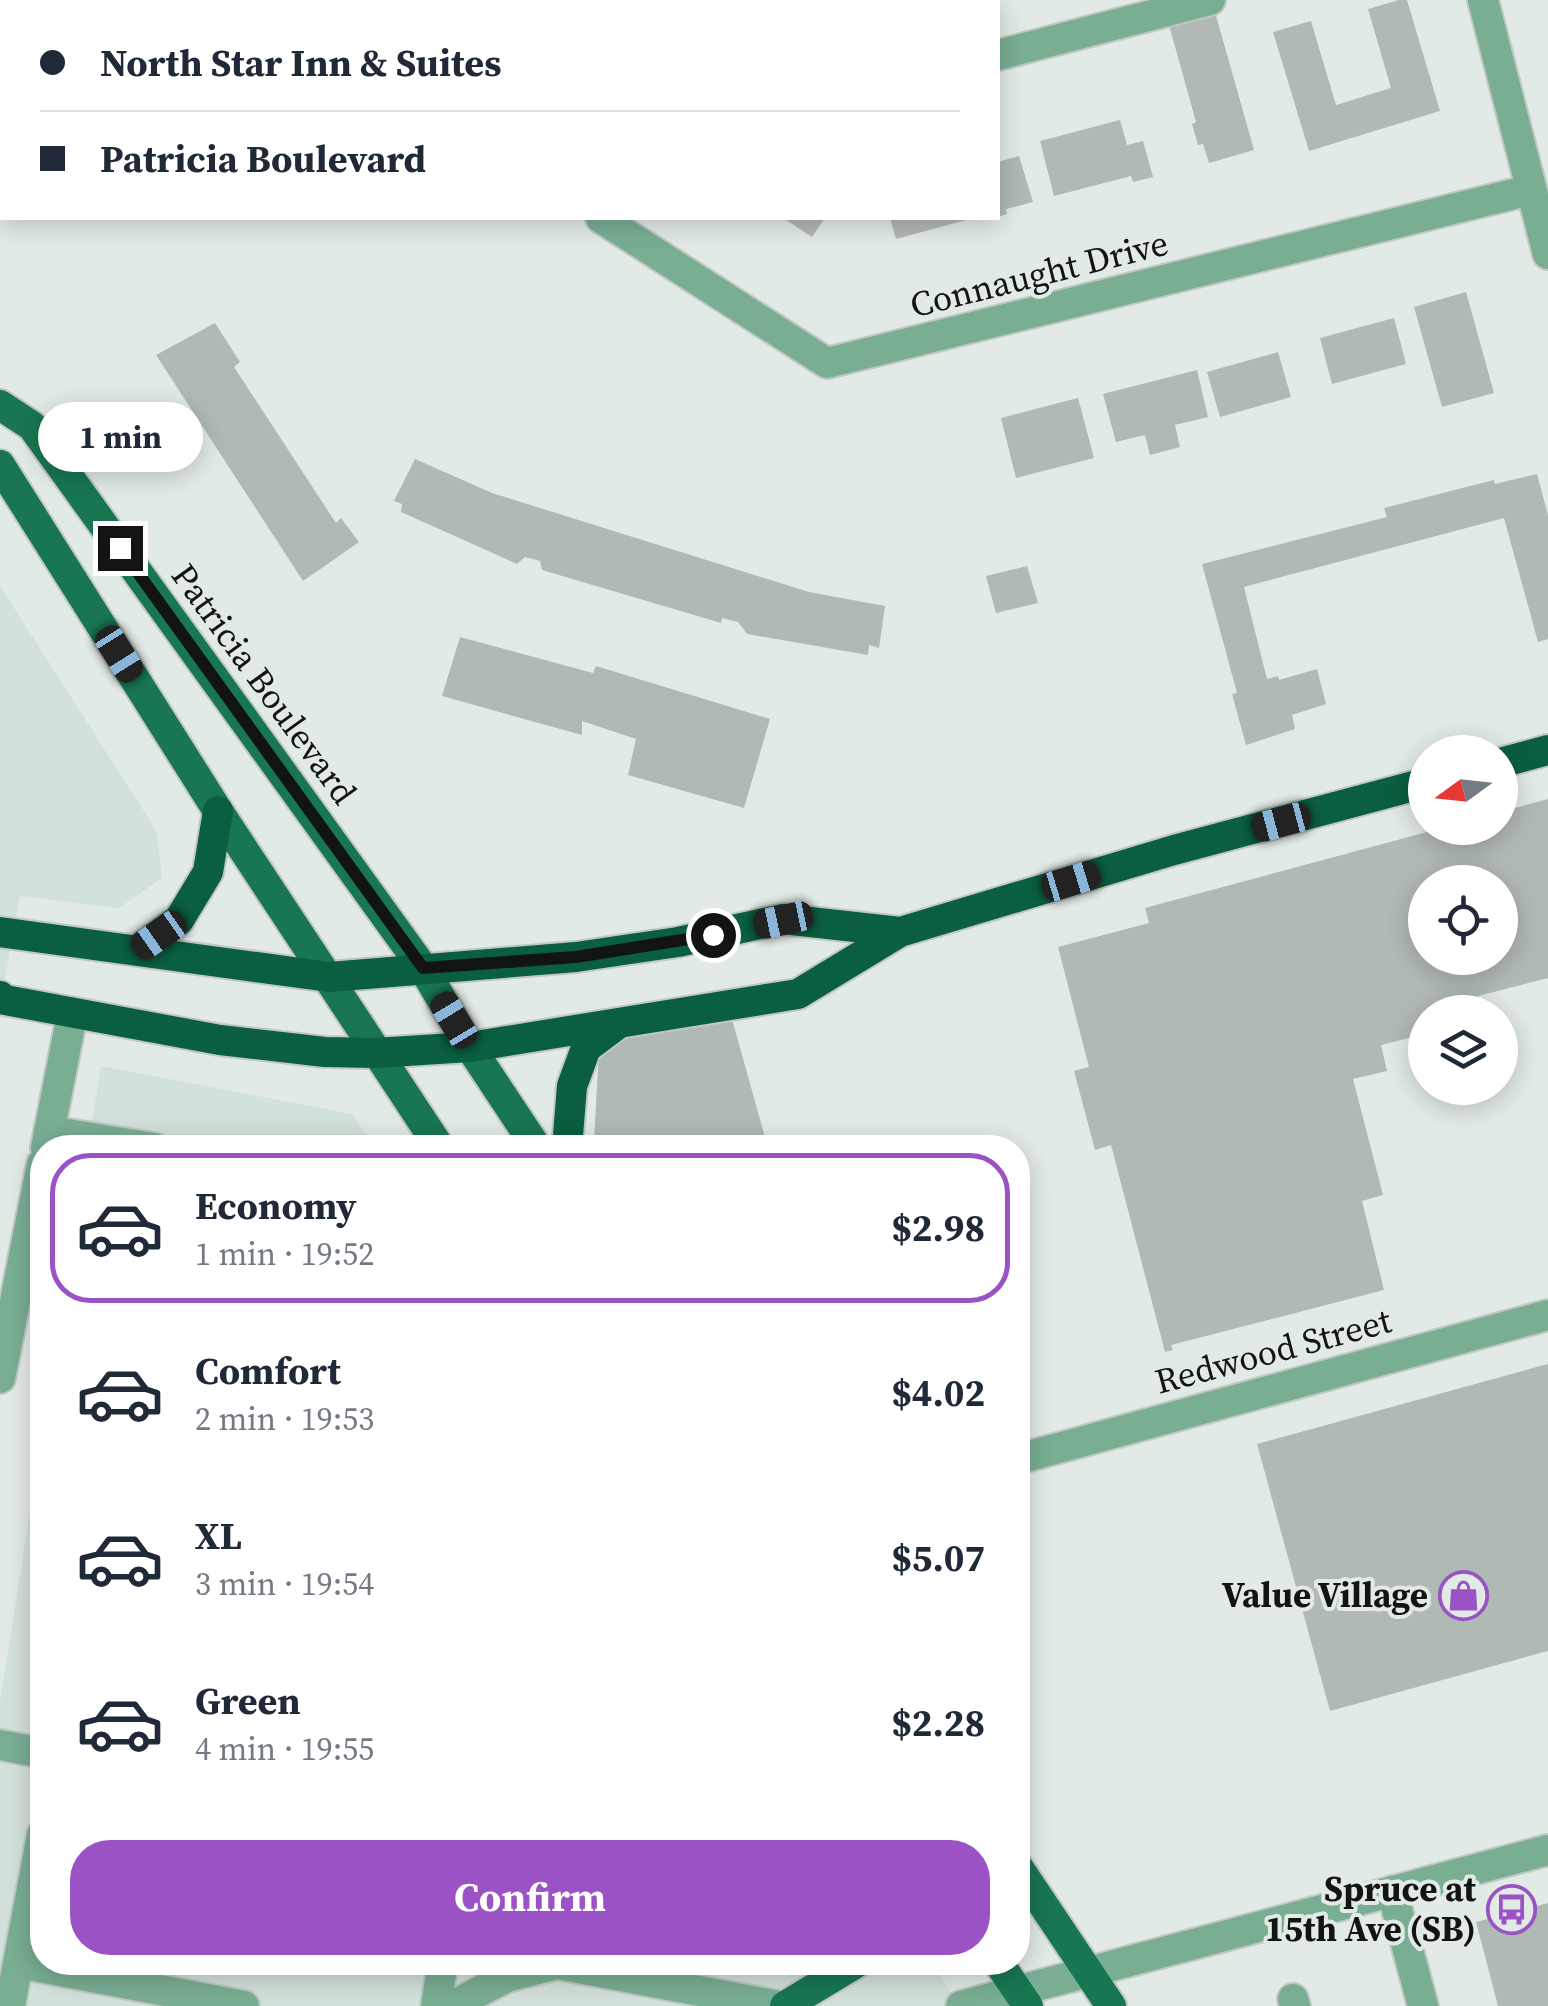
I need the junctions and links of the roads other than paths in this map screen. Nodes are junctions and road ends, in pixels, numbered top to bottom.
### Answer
1 (1210, 0) edge
2 (1482, 0) edge
3 (1000, 53) edge
4 (1530, 190) junction
5 (604, 220) edge
6 (1548, 254) edge
7 (0, 405) edge
8 (0, 465) edge
9 (1548, 750) edge
10 (1518, 758) edge
11 (1408, 788) edge
12 (218, 811) junction
13 (0, 932) edge
14 (900, 932) junction
15 (138, 949) junction
16 (423, 968) junction
17 (329, 976) junction
18 (0, 996) edge
19 (72, 1015) junction
20 (620, 1023) junction
21 (470, 1047) junction
22 (375, 1053) junction
23 (48, 1135) edge
24 (431, 1135) edge
25 (528, 1135) edge
26 (567, 1135) edge
27 (30, 1225) edge
28 (1548, 1315) edge
29 (0, 1378) edge
30 (1030, 1456) edge
31 (0, 1745) edge
32 (30, 1751) edge
33 (1548, 1850) edge
34 (1030, 1886) edge
35 (1392, 1891) junction
36 (30, 1900) edge
37 (18, 1964) junction
38 (30, 1966) edge
39 (1088, 1971) junction
40 (77, 1975) edge
41 (442, 1975) edge
42 (515, 1975) edge
43 (591, 1975) edge
44 (836, 1975) edge
45 (1007, 1975) edge
46 (650, 1994) edge
47 (1023, 1998) edge
48 (10, 2006) edge
49 (244, 2006) edge
50 (436, 2006) edge
51 (452, 2006) edge
52 (782, 2006) edge
53 (961, 2006) edge
54 (1111, 2006) edge
55 (1423, 2006) edge

1 - 3 street
2 - 4 street
4 - 5 street, Connaught Drive
4 - 6 street
7 - 16 main road, Patricia Boulevard
8 - 12 main road
9 - 10 highway
11 - 14 highway
12 - 15 highway
12 - 17 main road
13 - 15 highway
14 - 16 highway
14 - 20 highway
15 - 17 highway
16 - 17 highway
16 - 21 main road, Patricia Boulevard
17 - 22 main road
18 - 19 highway
19 - 22 highway
19 - 23 street
20 - 21 highway
20 - 26 highway
21 - 22 highway
21 - 25 main road, Patricia Boulevard
22 - 24 main road
27 - 29 street
28 - 30 street, Redwood Street
31 - 32 street
33 - 35 street
34 - 39 main road
35 - 39 street
35 - 55 street
36 - 37 street
37 - 38 street
37 - 48 street
39 - 47 street
39 - 54 main road
40 - 49 street
41 - 50 street
42 - 51 street
43 - 46 street
44 - 52 main road
45 - 47 main road
46 - 52 street
47 - 53 street

